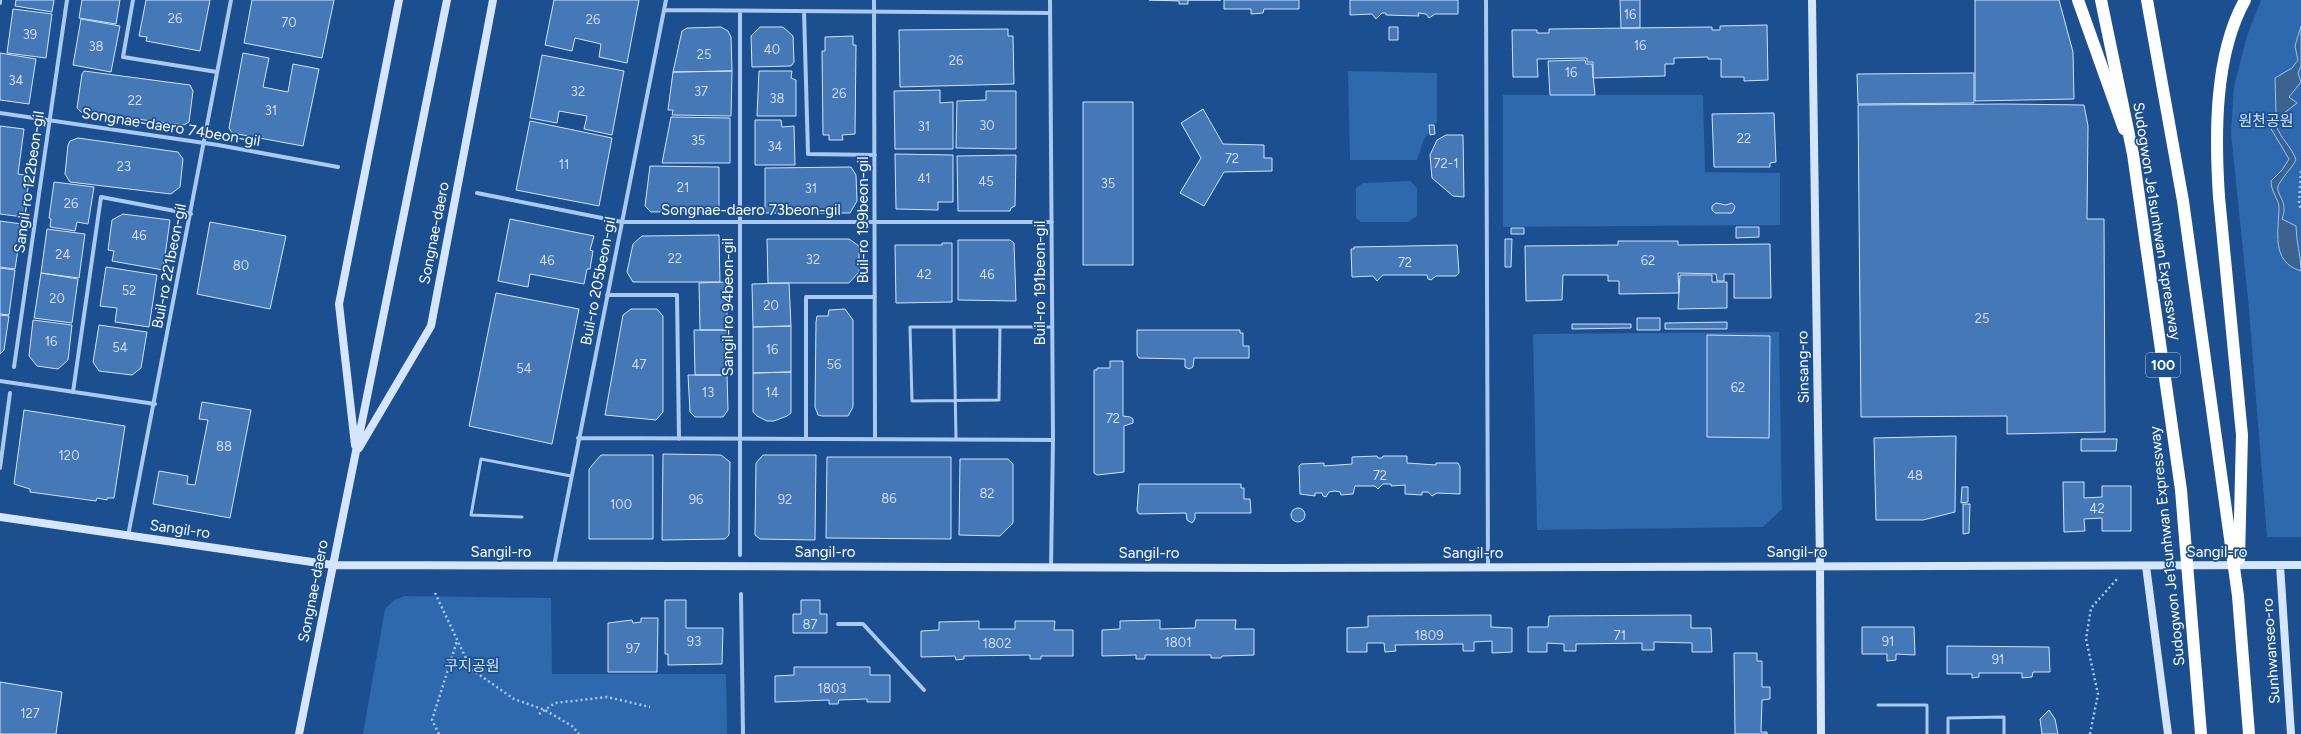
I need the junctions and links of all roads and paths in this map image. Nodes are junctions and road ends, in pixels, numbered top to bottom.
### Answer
1 (0, 0) edge
2 (67, 0) edge
3 (133, 0) edge
4 (231, 0) edge
5 (399, 0) edge
6 (447, 0) edge
7 (493, 0) edge
8 (665, 0) edge
9 (874, 0) edge
10 (1050, 0) edge
11 (1486, 0) edge
12 (1812, 0) edge
13 (2078, 0) edge
14 (2101, 0) edge
15 (2147, 0) edge
16 (2245, 0) edge
17 (0, 3) edge
18 (665, 10) junction
19 (740, 11) junction
20 (804, 11) junction
21 (874, 12) junction
22 (1050, 13) junction
23 (217, 72) junction
24 (0, 112) edge
25 (50, 120) junction
26 (205, 143) junction
27 (2133, 154) junction
28 (874, 155) junction
29 (338, 167) dead end
30 (2301, 171) edge
31 (476, 193) dead end
32 (2301, 209) edge
33 (191, 214) junction
34 (622, 222) junction
35 (740, 222) junction
36 (1052, 222) junction
37 (875, 223) junction
38 (607, 295) junction
39 (875, 297) junction
40 (954, 327) junction
41 (1000, 327) junction
42 (1052, 327) junction
43 (14, 367) dead end
44 (0, 381) edge
45 (73, 392) junction
46 (10, 393) dead end
47 (955, 400) junction
48 (155, 404) junction
49 (578, 438) junction
50 (679, 439) junction
51 (740, 439) junction
52 (806, 439) junction
53 (875, 439) junction
54 (956, 439) junction
55 (1053, 440) junction
56 (356, 454) junction
57 (0, 468) edge
58 (571, 476) junction
59 (522, 516) dead end
60 (0, 517) edge
61 (128, 536) junction
62 (740, 555) dead end
63 (333, 566) junction
64 (554, 566) junction
65 (1820, 566) junction
66 (2129, 566) junction
67 (2146, 566) junction
68 (2280, 566) junction
69 (2301, 566) edge
70 (1051, 567) junction
71 (1488, 567) junction
72 (435, 593) dead end
73 (741, 594) dead end
74 (2238, 596) junction
75 (838, 624) dead end
76 (458, 640) junction
77 (924, 690) dead end
78 (1878, 706) dead end
79 (650, 707) dead end
80 (545, 710) junction
81 (539, 714) dead end
82 (299, 734) edge
83 (439, 734) edge
84 (580, 734) edge
85 (743, 734) edge
86 (1821, 734) edge
87 (1927, 734) edge
88 (1948, 734) edge
89 (2004, 734) edge
90 (2090, 734) edge
91 (2168, 734) edge
92 (2201, 734) edge
93 (2248, 734) edge
94 (2291, 734) edge

1 - 17 street
2 - 25 street, Sangil-ro 122beon-gil
3 - 23 street
4 - 23 street, Buil-ro 221beon-gil
5 - 56 street, Songnae-daero
6 - 56 street, Songnae-daero
7 - 56 street, Songnae-daero
8 - 18 street, Buil-ro 205beon-gil
9 - 21 street, Buil-ro 199beon-gil
10 - 22 street, Buil-ro 191beon-gil
11 - 71 street
12 - 65 street, Sinsang-ro
13 - 27 highway, bridge
14 - 27 highway, Sudogwon Je1sunhwan Expressway / 100, bridge
15 - 74 highway, Sudogwon Je1sunhwan Expressway, bridge
16 - 74 highway, bridge
18 - 19 street
18 - 34 street, Buil-ro 205beon-gil
19 - 20 street
19 - 35 street, Sangil-ro 94beon-gil
20 - 21 street
20 - 28 street
21 - 22 street
21 - 28 street, Buil-ro 199beon-gil
22 - 36 street, Buil-ro 191beon-gil
23 - 26 street, Buil-ro 221beon-gil
24 - 25 street, Songnae-daero 74beon-gil
25 - 26 street, Songnae-daero 74beon-gil
25 - 43 street, Sangil-ro 122beon-gil
26 - 29 street, Songnae-daero 74beon-gil
26 - 33 street, Buil-ro 221beon-gil
27 - 92 highway, Sudogwon Je1sunhwan Expressway / 100, bridge
28 - 37 street, Buil-ro 199beon-gil
30 - 32 path
31 - 34 street, Songnae-daero 73beon-gil
33 - 45 street
33 - 48 street, Buil-ro 221beon-gil
34 - 35 street, Songnae-daero 73beon-gil
34 - 38 street, Buil-ro 205beon-gil
35 - 37 street, Songnae-daero 73beon-gil
35 - 51 street, Sangil-ro 94beon-gil
36 - 37 street, Songnae-daero 73beon-gil
36 - 42 street, Buil-ro 191beon-gil
37 - 39 street, Buil-ro 199beon-gil
38 - 49 street, Buil-ro 205beon-gil
38 - 50 street
39 - 52 street
39 - 53 street, Buil-ro 199beon-gil
40 - 41 lane
40 - 47 lane
40 - 47 lane
41 - 42 lane
41 - 47 lane
42 - 55 street, Buil-ro 191beon-gil
44 - 45 street
45 - 48 street
46 - 57 street
47 - 54 lane
48 - 61 street, Buil-ro 221beon-gil
49 - 50 street
49 - 58 street, Buil-ro 205beon-gil
50 - 51 street
51 - 52 street
51 - 62 street, Sangil-ro 94beon-gil
52 - 53 street
53 - 54 street
54 - 55 street
55 - 70 street, Buil-ro 191beon-gil
56 - 63 street, Songnae-daero
58 - 59 lane
58 - 64 street, Buil-ro 205beon-gil
60 - 61 street, Sangil-ro
61 - 63 street, Sangil-ro
63 - 64 street, Sangil-ro
63 - 82 street, Songnae-daero
64 - 70 street, Sangil-ro
65 - 66 street, Sangil-ro
65 - 71 street, Sangil-ro
65 - 86 street, Sinsang-ro
66 - 67 street, Sangil-ro
66 - 90 path
67 - 68 street, Sangil-ro
67 - 91 street
68 - 69 street, Sangil-ro
68 - 94 street, Sunhwanseo-ro
70 - 71 street, Sangil-ro
72 - 76 path
73 - 85 street
74 - 93 highway, Sudogwon Je1sunhwan Expressway, bridge
75 - 77 street
76 - 80 path
76 - 83 path
78 - 87 lane
79 - 80 path
80 - 81 path
80 - 84 path
88 - 89 lane

